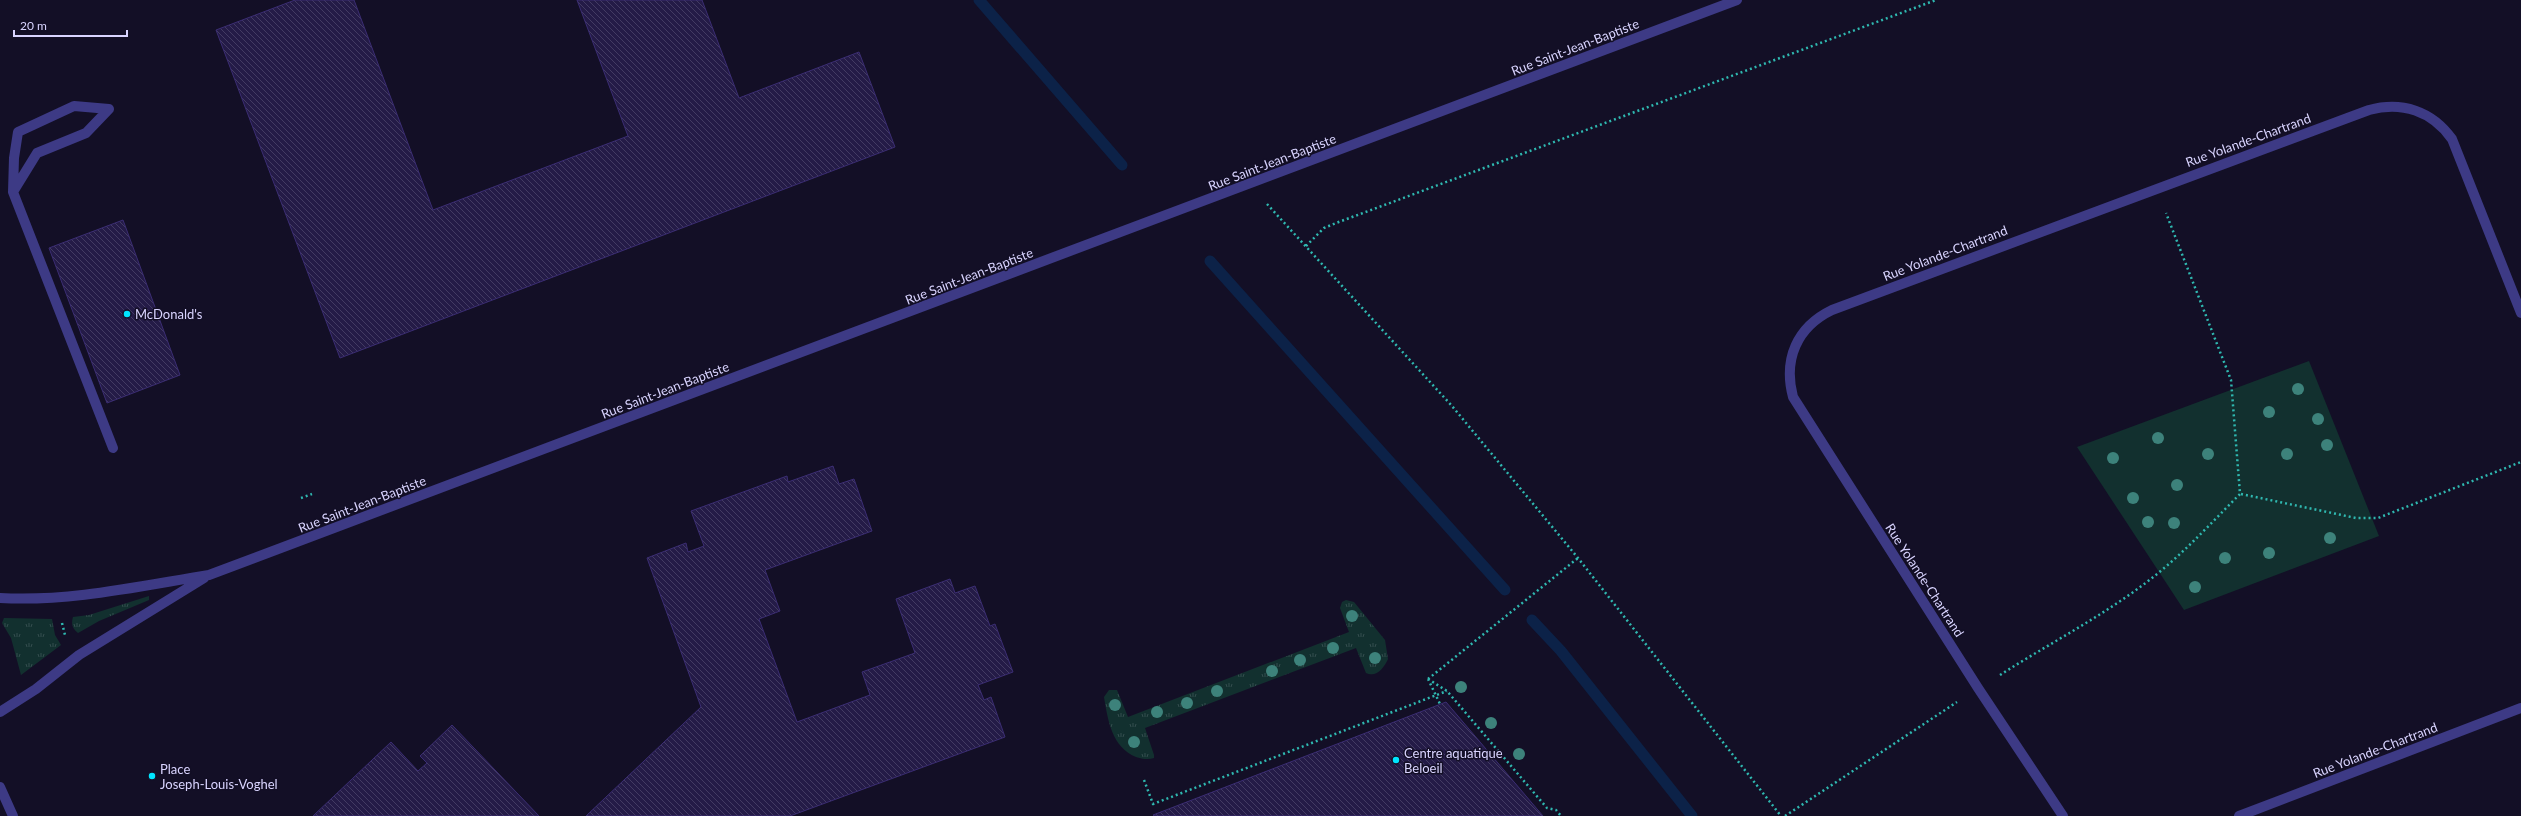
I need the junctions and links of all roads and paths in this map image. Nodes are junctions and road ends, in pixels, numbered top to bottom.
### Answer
1 (1737, 0) edge
2 (1936, 0) edge
3 (1249, 184) junction
4 (13, 192) junction
5 (2166, 213) dead end
6 (1306, 246) junction
7 (2521, 313) edge
8 (113, 448) dead end
9 (2521, 462) edge
10 (312, 494) dead end
11 (2240, 494) junction
12 (301, 498) dead end
13 (1578, 558) junction
14 (209, 575) junction
15 (0, 598) edge
16 (2002, 674) dead end
17 (1428, 679) junction
18 (1447, 691) junction
19 (1436, 697) junction
20 (1956, 703) dead end
21 (1440, 704) dead end
22 (2521, 708) edge
23 (0, 712) edge
24 (1144, 780) dead end
25 (0, 787) edge
26 (13, 816) edge
27 (1561, 816) edge
28 (1781, 816) edge
29 (1785, 816) edge
30 (2063, 816) edge
31 (2239, 816) edge

1 - 3 street, Rue Saint-Jean-Baptiste
2 - 6 path
3 - 6 path
3 - 14 street, Rue Saint-Jean-Baptiste
4 - 4 street
4 - 8 street
5 - 11 path
6 - 13 path
7 - 30 street, Rue Yolande-Chartrand
9 - 11 path
10 - 12 path, Rue Saint-Jean-Baptiste
11 - 16 path
13 - 17 path
13 - 28 path
14 - 15 street, Rue Saint-Jean-Baptiste
14 - 23 street, Rue Saint-Jean-Baptiste
17 - 18 path
17 - 19 path
18 - 19 path
18 - 27 path
19 - 21 path
19 - 24 path
20 - 29 path
22 - 31 street, Rue Yolande-Chartrand
25 - 26 street

